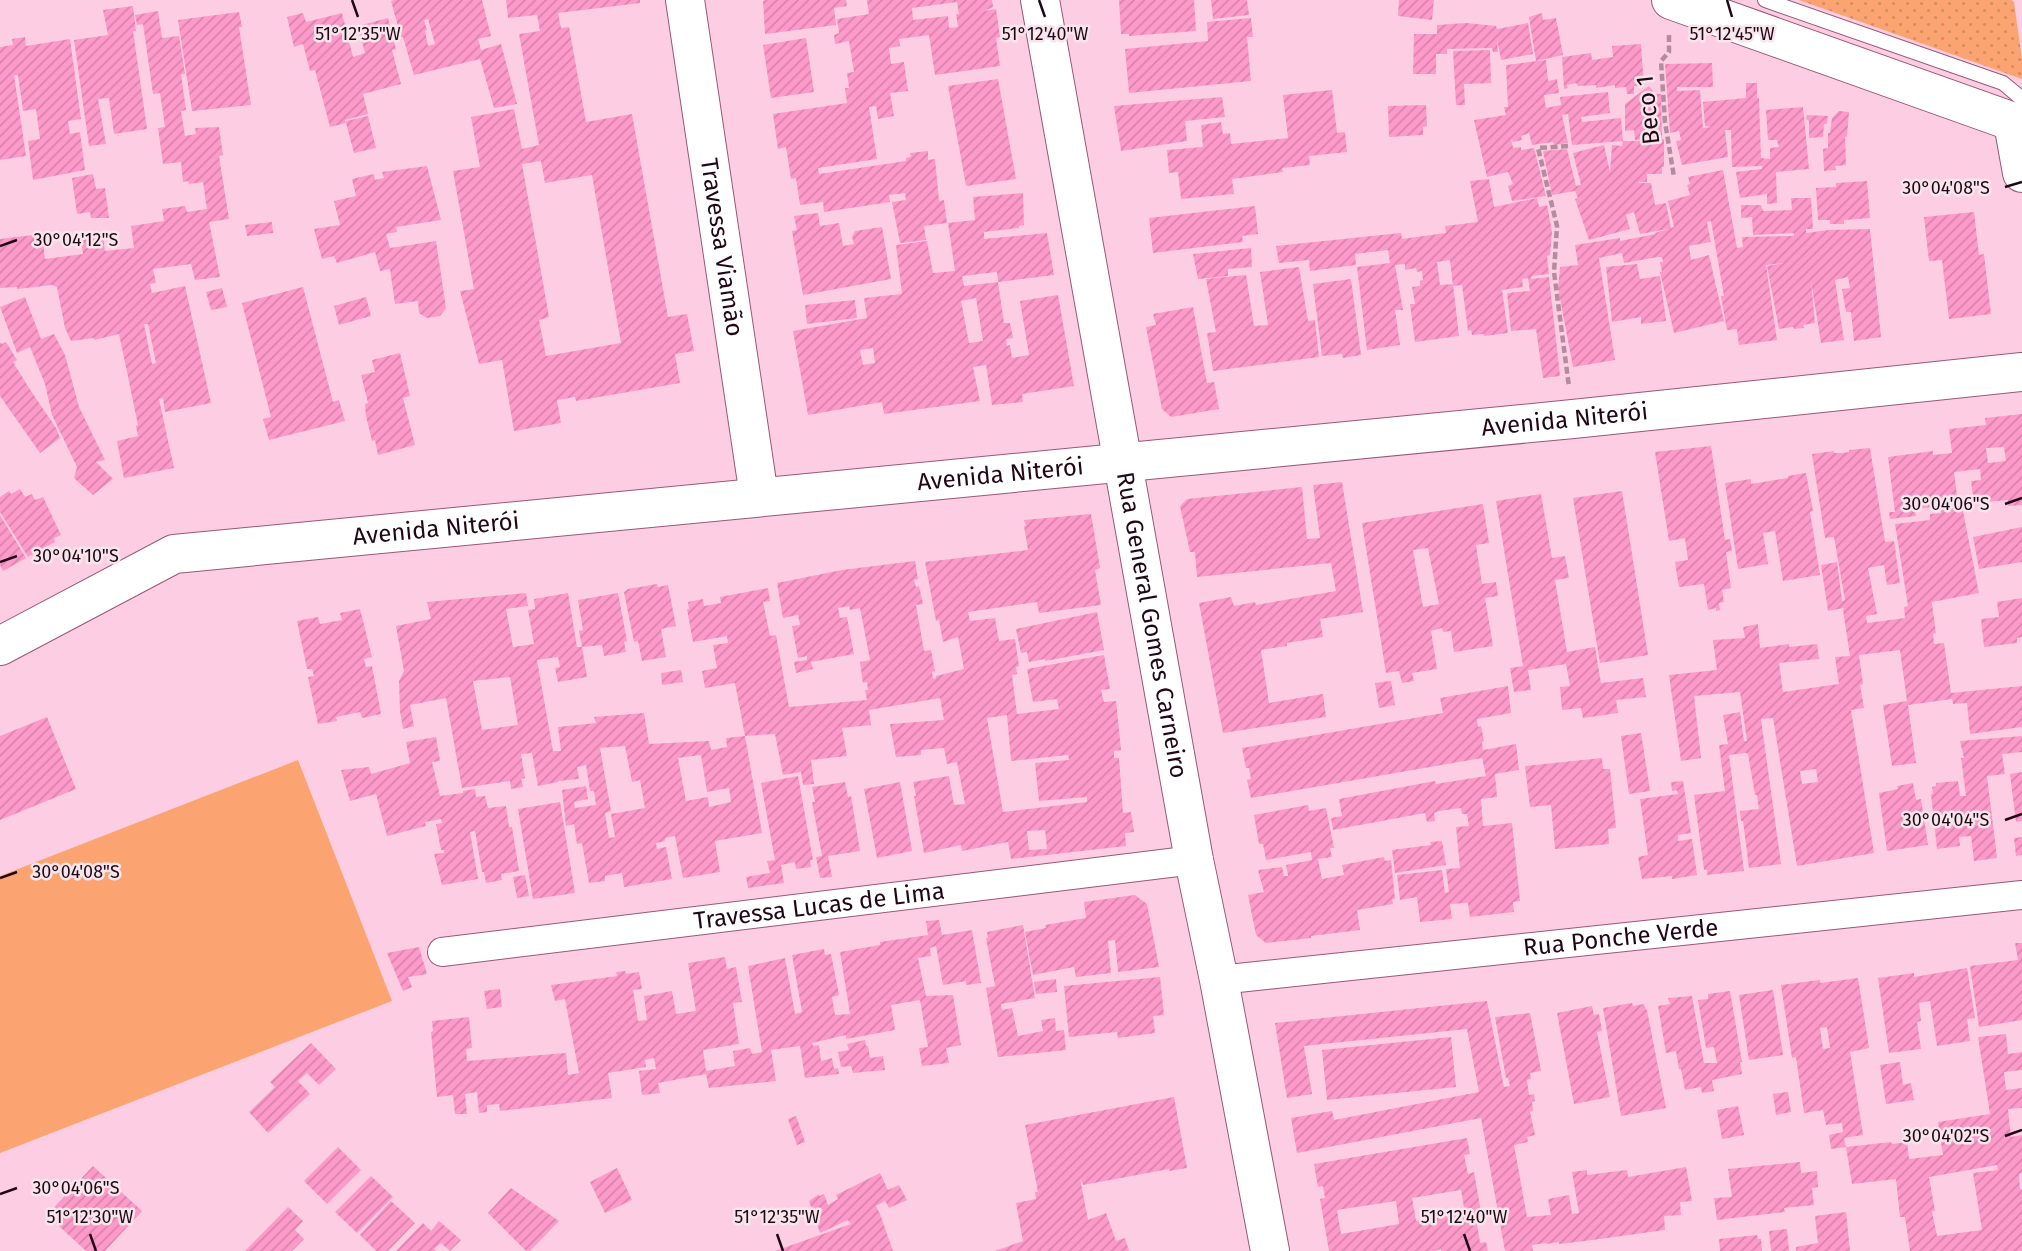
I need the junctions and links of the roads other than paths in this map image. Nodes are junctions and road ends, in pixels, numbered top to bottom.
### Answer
1 (685, 0) edge
2 (1040, 0) edge
3 (1765, 0) edge
4 (1670, 13) edge
5 (2019, 116) edge
6 (2022, 173) edge
7 (2022, 372) edge
8 (1124, 461) junction
9 (760, 496) junction
10 (0, 646) edge
11 (1194, 860) junction
12 (2022, 895) edge
13 (442, 952) dead end
14 (1219, 980) junction
15 (1270, 1251) edge

1 - 9 main road, Travessa Viamão
2 - 8 main road, Rua General Gomes Carneiro
3 - 5 lane
4 - 5 main road
5 - 6 main road
7 - 8 main road, Avenida Niterói
8 - 9 main road, Avenida Niterói
8 - 11 main road, Rua General Gomes Carneiro
9 - 10 main road, Avenida Niterói
11 - 13 street, Travessa Lucas de Lima
11 - 14 main road, Rua General Gomes Carneiro
12 - 14 street, Rua Ponche Verde
14 - 15 main road, Rua General Gomes Carneiro

